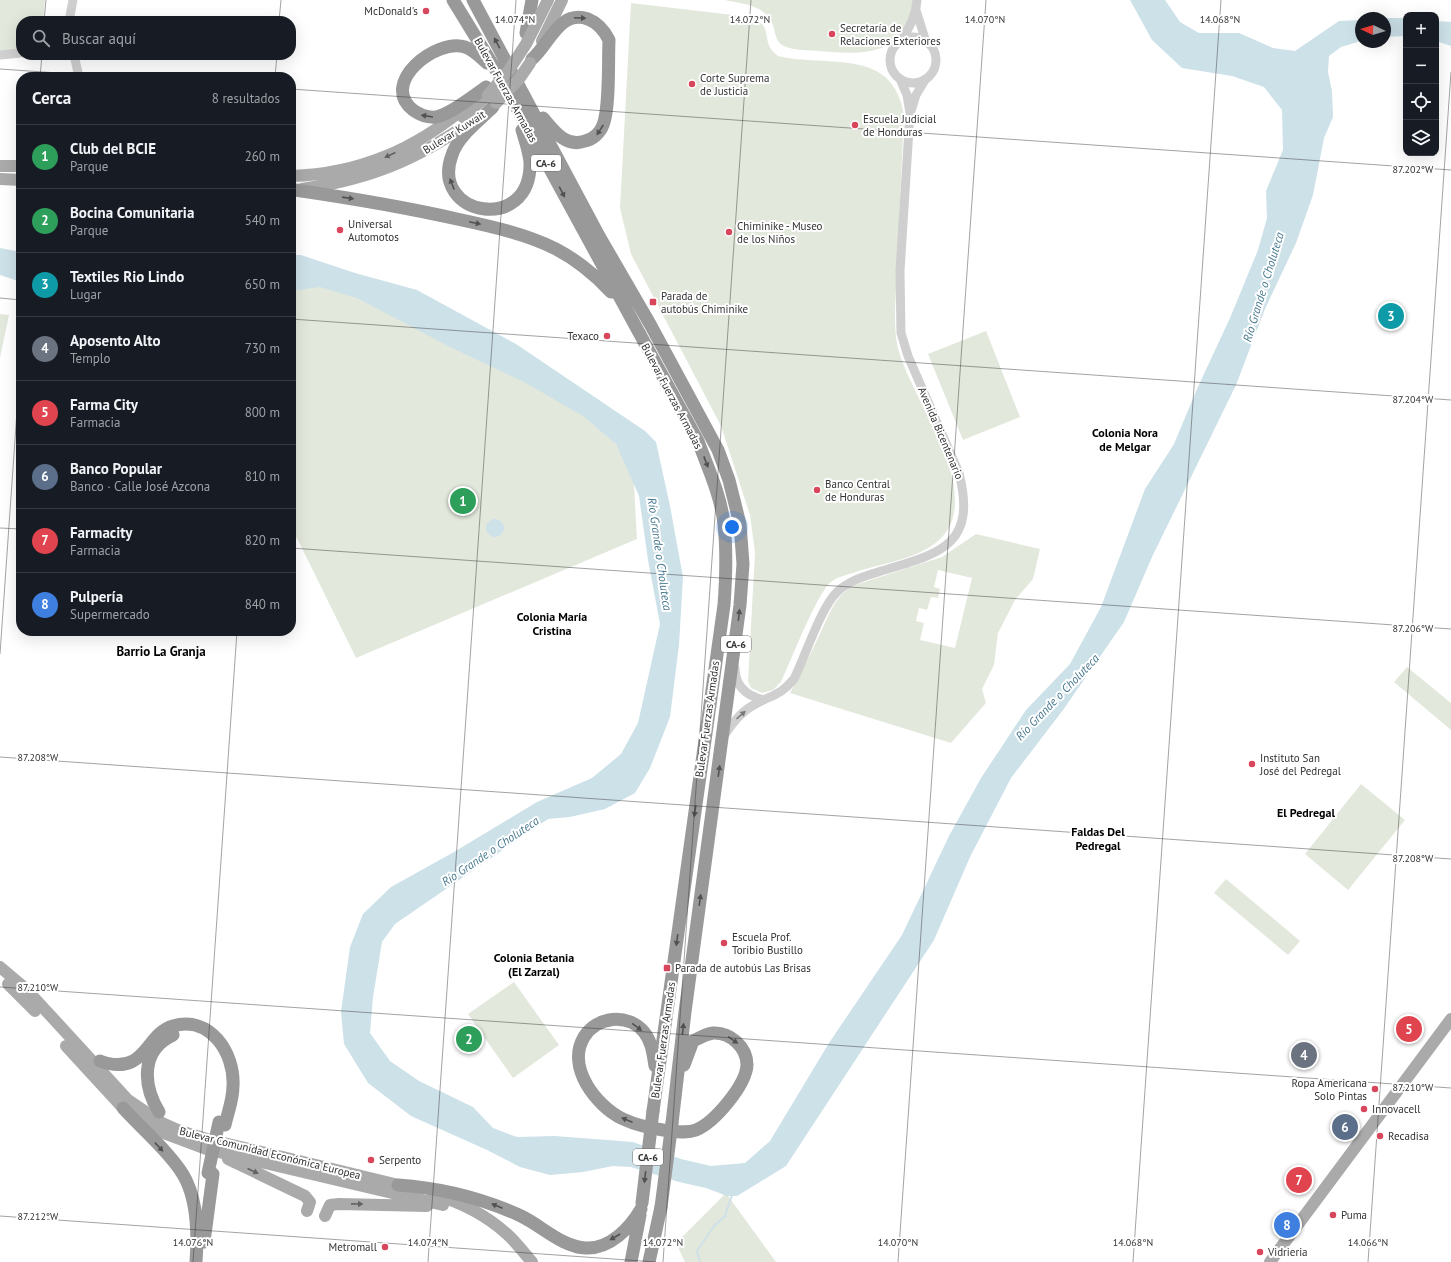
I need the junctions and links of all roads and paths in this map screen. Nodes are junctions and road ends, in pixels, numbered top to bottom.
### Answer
1 (73, 0) edge
2 (453, 0) edge
3 (473, 0) edge
4 (532, 0) edge
5 (543, 0) edge
6 (548, 0) edge
7 (559, 0) edge
8 (562, 0) edge
9 (917, 0) edge
10 (916, 10) junction
11 (555, 15) junction
12 (69, 16) edge
13 (526, 32) junction
14 (901, 41) junction
15 (926, 42) junction
16 (16, 53) edge
17 (0, 55) edge
18 (75, 60) edge
19 (531, 61) junction
20 (77, 72) edge
21 (499, 75) junction
22 (900, 79) junction
23 (925, 80) junction
24 (490, 95) junction
25 (521, 102) junction
26 (910, 113) junction
27 (0, 166) edge
28 (16, 166) edge
29 (296, 176) edge
30 (0, 179) edge
31 (16, 180) edge
32 (296, 190) edge
33 (296, 190) edge
34 (621, 302) junction
35 (735, 654) junction
36 (764, 700) junction
37 (724, 737) junction
38 (0, 967) edge
39 (0, 977) edge
40 (48, 1014) junction
41 (1451, 1019) edge
42 (100, 1061) junction
43 (132, 1062) junction
44 (146, 1071) junction
45 (658, 1078) junction
46 (123, 1108) junction
47 (159, 1112) junction
48 (672, 1120) junction
49 (222, 1124) junction
50 (206, 1144) junction
51 (398, 1185) junction
52 (641, 1206) junction
53 (450, 1207) junction
54 (307, 1211) dead end
55 (326, 1216) dead end
56 (198, 1261) edge
57 (521, 1262) edge
58 (532, 1262) edge
59 (631, 1262) edge
60 (649, 1262) edge
61 (1270, 1262) edge

1 - 12 street
2 - 21 highway, Bulevar Fuerzas Armadas / CA-6
25 -> 3 highway, Bulevar Fuerzas Armadas / CA-6
4 - 13 highway
5 - 13 main road, Bulevar Kuwait
6 - 24 main road, bridge
7 - 11 main road
8 - 11 main road, Bulevar Kuwait
9 - 10 street
10 - 14 street
10 - 15 street
11 - 19 main road, Bulevar Kuwait
13 - 24 main road, Bulevar Kuwait
14 - 15 street
14 - 22 street
15 - 23 street
16 - 17 street
18 - 20 street
19 - 24 main road, Bulevar Kuwait, bridge
19 -> 25 highway
24 -> 21 highway
21 - 25 highway, Bulevar Fuerzas Armadas / CA-6
22 - 23 street
22 - 26 street, Avenida Bicentenario
23 - 26 street, Avenida Bicentenario
25 -> 24 highway
24 -> 29 main road, Bulevar Kuwait
24 - 32 main road, Bulevar Kuwait
25 -> 34 highway, Bulevar Fuerzas Armadas / CA-6
35 -> 25 highway, Bulevar Fuerzas Armadas / CA-6
26 - 36 street, Avenida Bicentenario
27 - 28 main road
30 - 31 main road
33 -> 34 highway
34 -> 45 highway, Bulevar Fuerzas Armadas / CA-6
35 - 36 street
35 - 37 highway, Bulevar Fuerzas Armadas / CA-6
37 -> 36 street, Avenida Bicentenario
48 -> 37 highway, Bulevar Fuerzas Armadas / CA-6
38 - 40 main road, Bulevar Comunidad Económica Europea
39 - 46 main road, Bulevar Comunidad Económica Europea
40 - 42 main road
40 - 50 main road, Bulevar Comunidad Económica Europea
41 - 61 main road
42 - 43 highway
42 - 47 main road
43 - 44 highway
43 - 49 highway
44 - 47 highway
44 - 49 highway
48 -> 45 highway
45 -> 52 highway, Bulevar Fuerzas Armadas / CA-6, bridge
46 - 50 main road, Bulevar Comunidad Económica Europea
46 -> 56 highway
47 - 50 main road
48 - 60 highway, Bulevar Fuerzas Armadas / CA-6, bridge
49 - 56 highway, bridge
50 - 51 main road, Bulevar Comunidad Económica Europea
50 - 53 main road, Bulevar Comunidad Económica Europea
50 -> 54 main road
52 -> 51 highway
51 - 58 main road, Bulevar Comunidad Económica Europea
52 - 59 highway, Bulevar Fuerzas Armadas / CA-6
55 -> 53 main road
53 - 57 main road, Bulevar Comunidad Económica Europea

